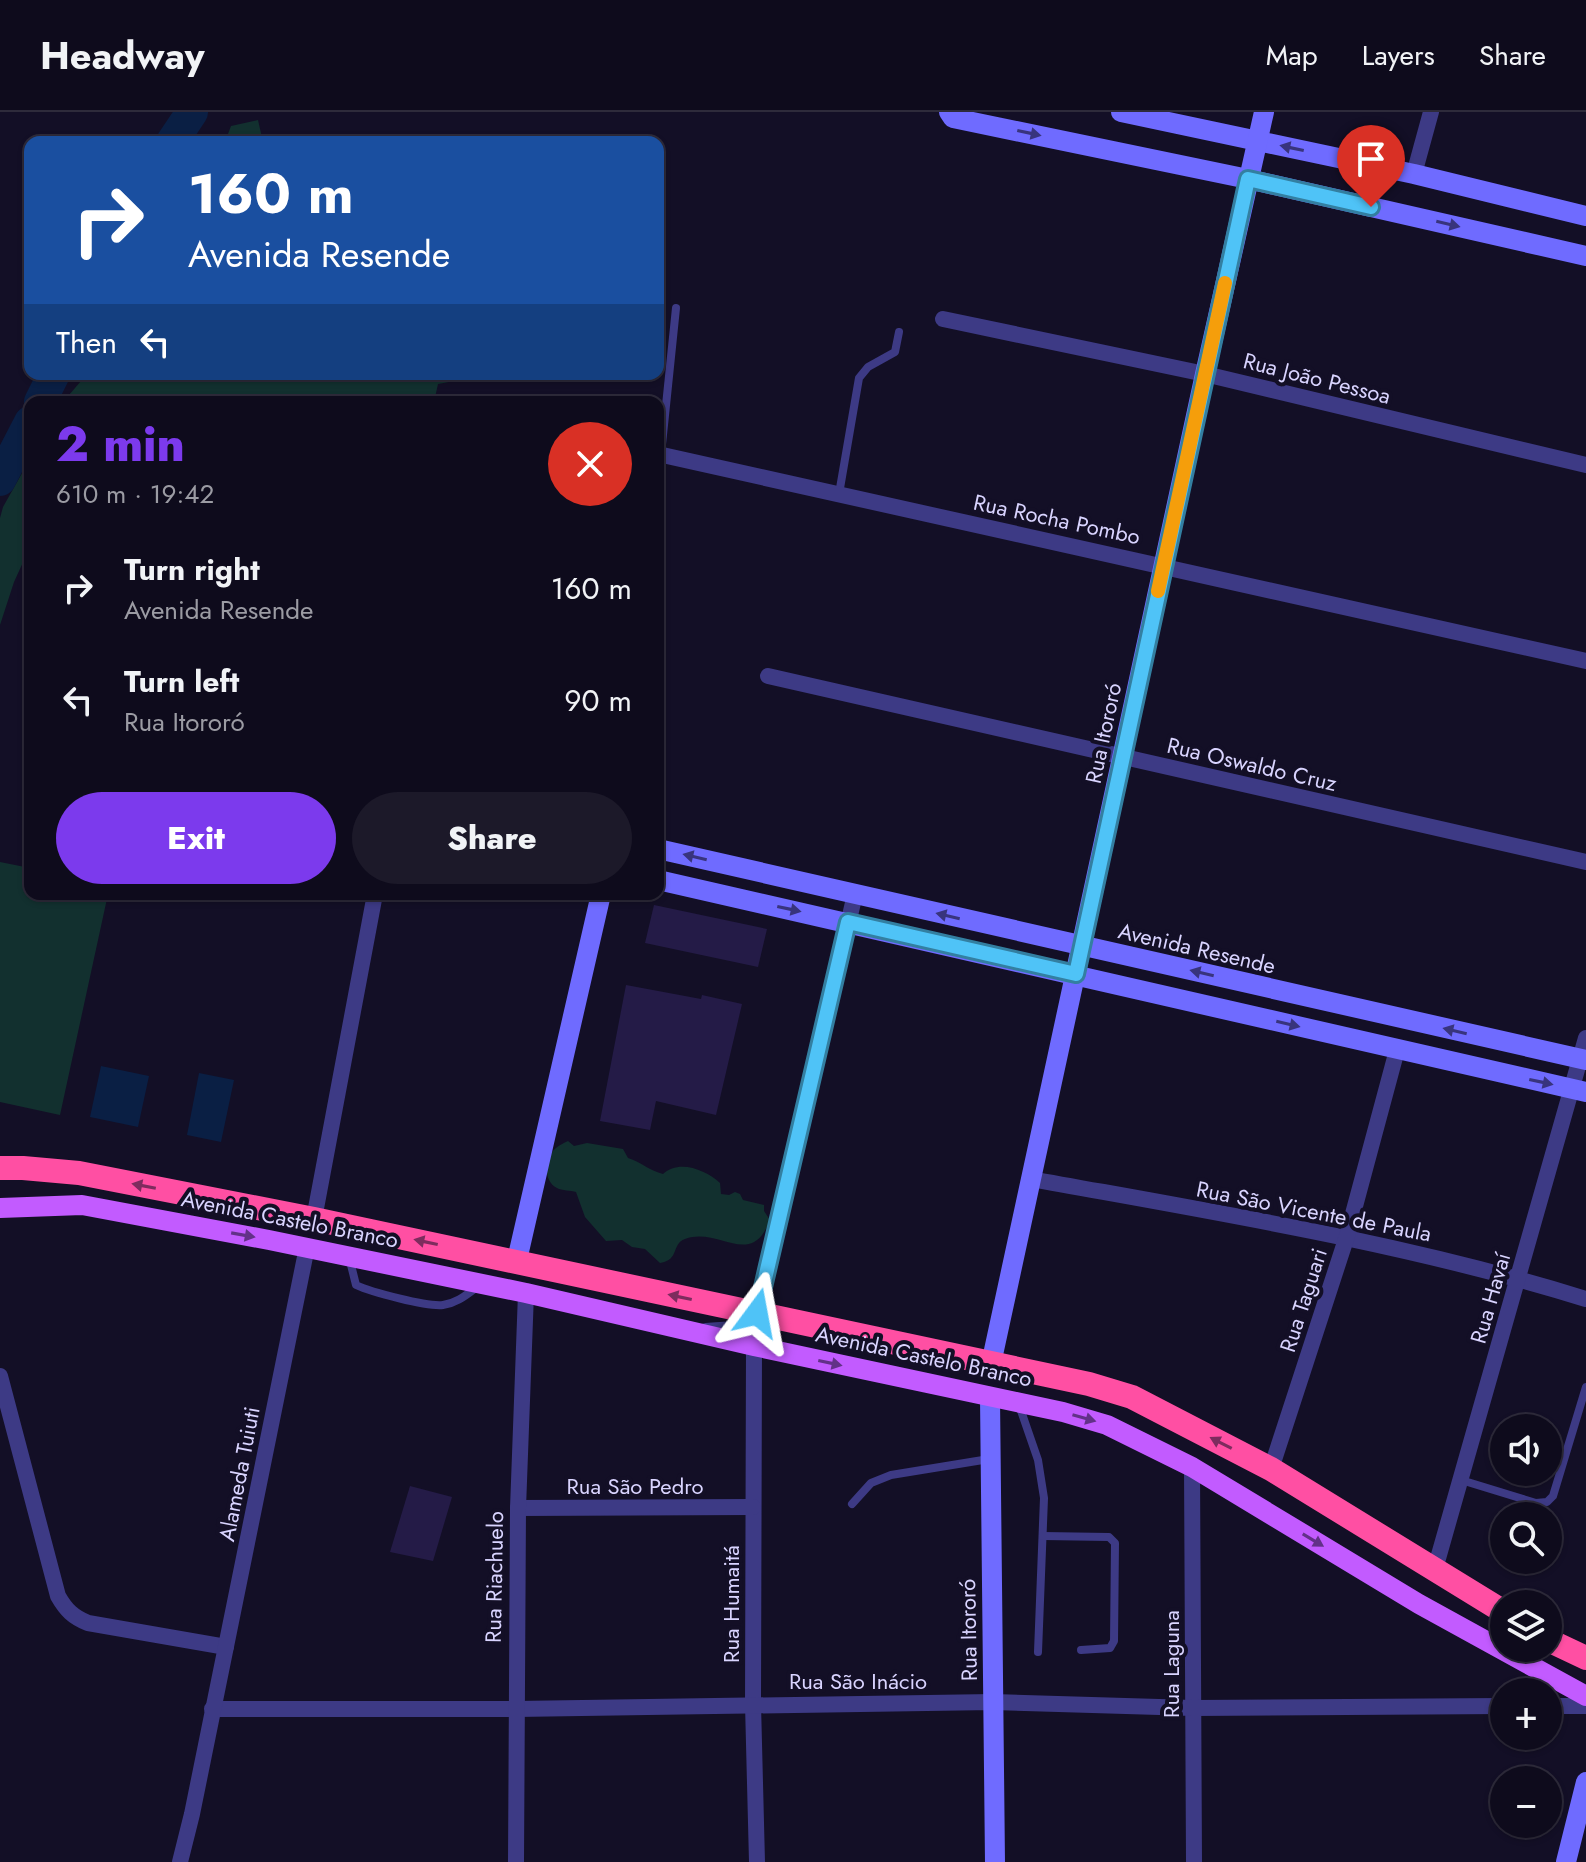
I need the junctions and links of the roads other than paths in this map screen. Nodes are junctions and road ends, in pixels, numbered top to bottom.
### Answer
1 (949, 112) edge
2 (1121, 112) edge
3 (1264, 112) edge
4 (1431, 112) edge
5 (1258, 141) junction
6 (1414, 174) junction
7 (1248, 179) junction
8 (1586, 216) edge
9 (1586, 256) edge
10 (676, 308) dead end
11 (943, 319) dead end
12 (899, 332) dead end
13 (1205, 374) junction
14 (664, 411) edge
15 (664, 455) edge
16 (1586, 465) edge
17 (839, 494) junction
18 (1164, 564) junction
19 (1586, 661) edge
20 (768, 676) dead end
21 (1122, 757) junction
22 (664, 850) edge
23 (1586, 862) edge
24 (664, 881) edge
25 (855, 894) junction
26 (368, 900) edge
27 (600, 900) edge
28 (848, 922) junction
29 (1082, 946) junction
30 (1076, 974) junction
31 (1586, 1038) edge
32 (1494, 1039) junction
33 (1397, 1050) junction
34 (1583, 1060) edge
35 (1485, 1070) junction
36 (1579, 1090) edge
37 (0, 1168) edge
38 (1031, 1179) junction
39 (0, 1208) edge
40 (314, 1219) junction
41 (1347, 1236) junction
42 (307, 1247) junction
43 (349, 1256) junction
44 (517, 1260) junction
45 (1519, 1278) junction
46 (481, 1284) junction
47 (526, 1293) junction
48 (1586, 1299) edge
49 (757, 1313) junction
50 (694, 1332) junction
51 (754, 1346) junction
52 (991, 1364) junction
53 (0, 1376) edge
54 (1586, 1387) edge
55 (990, 1398) junction
56 (1019, 1404) junction
57 (990, 1459) junction
58 (1192, 1467) junction
59 (1271, 1469) junction
60 (1461, 1480) junction
61 (852, 1504) dead end
62 (753, 1507) junction
63 (518, 1508) junction
64 (1043, 1536) junction
65 (1435, 1569) junction
66 (1490, 1603) edge
67 (226, 1647) junction
68 (1562, 1647) edge
69 (1081, 1650) dead end
70 (1038, 1652) dead end
71 (1586, 1658) edge
72 (1586, 1696) edge
73 (993, 1702) junction
74 (753, 1704) junction
75 (1490, 1706) edge
76 (1562, 1706) edge
77 (1586, 1706) edge
78 (1193, 1708) junction
79 (212, 1709) junction
80 (516, 1709) junction
81 (1586, 1782) edge
82 (180, 1862) edge
83 (516, 1862) edge
84 (757, 1862) edge
85 (995, 1862) edge
86 (1194, 1862) edge
87 (1566, 1862) edge

1 -> 7 street
2 - 5 street
3 - 5 street, Rua Itororó
4 - 6 street
6 -> 5 street
5 - 7 street, Rua Itororó
6 - 8 street
7 -> 9 street
7 - 13 street, Rua Itororó
10 - 14 lane
11 - 13 street, Rua João Pessoa
12 - 17 lane
13 - 16 street, Rua João Pessoa
13 - 18 street, Rua Itororó
15 - 17 street, Rua Rocha Pombo
17 - 18 street, Rua Rocha Pombo
18 - 19 street, Rua Rocha Pombo
18 - 21 street, Rua Itororó
20 - 21 street, Rua Oswaldo Cruz
21 - 23 street, Rua Oswaldo Cruz
21 - 29 street, Rua Itororó
25 -> 22 street, Avenida Resende
24 -> 28 street
25 - 28 street
29 -> 25 street, Avenida Resende
26 - 40 street
27 - 44 street
28 - 30 street
28 - 49 street
29 - 30 street, Rua Itororó
32 -> 29 street, Avenida Resende
30 -> 33 street
30 - 38 street, Rua Itororó
31 - 34 street, Rua Havaí
32 - 34 street, Avenida Resende
32 - 35 street
33 - 35 street
33 - 41 street, Rua Taguari
34 - 36 street, Rua Havaí
35 -> 36 street
36 - 45 street, Rua Havaí
40 -> 37 highway, Avenida Castelo Branco
38 - 41 street, Rua São Vicente de Paula
38 - 52 street, Rua Itororó
39 -> 42 main road, Avenida Castelo Branco
44 -> 40 highway, Avenida Castelo Branco
41 - 45 street, Rua São Vicente de Paula
41 - 59 street, Rua Taguari
42 - 43 main road, Avenida Castelo Branco
42 - 67 street, Alameda Tuiuti
43 - 46 main road, Avenida Castelo Branco
43 - 46 lane
49 -> 44 highway, Avenida Castelo Branco
45 - 48 street, Rua São Vicente de Paula
45 - 60 street, Rua Havaí
46 - 47 main road, Avenida Castelo Branco
47 - 50 main road, Avenida Castelo Branco
47 - 63 street, Rua Riachuelo
49 - 50 street
49 - 52 highway, Avenida Castelo Branco
50 - 51 main road, Avenida Castelo Branco
51 -> 55 main road, Avenida Castelo Branco
51 - 62 street, Rua Humaitá
59 -> 52 highway, Avenida Castelo Branco
53 - 67 street
54 - 60 lane
55 - 56 main road, Avenida Castelo Branco
55 - 57 street, Rua Itororó
56 -> 58 main road, Avenida Castelo Branco
56 - 64 lane
57 - 61 lane
57 - 73 street, Rua Itororó
58 -> 72 main road, Avenida Castelo Branco
58 - 78 street, Rua Laguna
59 - 65 highway, Avenida Castelo Branco
60 - 65 street, Rua Havaí
62 - 63 street, Rua São Pedro
62 - 74 street, Rua Humaitá
63 - 80 street, Rua Riachuelo
64 - 69 lane
64 - 70 lane
65 - 66 highway, Avenida Castelo Branco
67 - 79 street, Alameda Tuiuti
68 - 71 highway
73 - 74 street, Rua São Inácio
73 - 78 street, Rua São Inácio
73 - 85 street, Rua Itororó
74 - 80 street, Rua São Inácio
74 - 84 street, Rua Humaitá
75 - 78 street, Rua São Inácio
76 - 77 street
78 - 86 street, Rua Laguna
79 - 80 street, Rua São Inácio
79 - 82 street, Alameda Tuiuti
80 - 83 street, Rua Riachuelo
81 - 87 street

